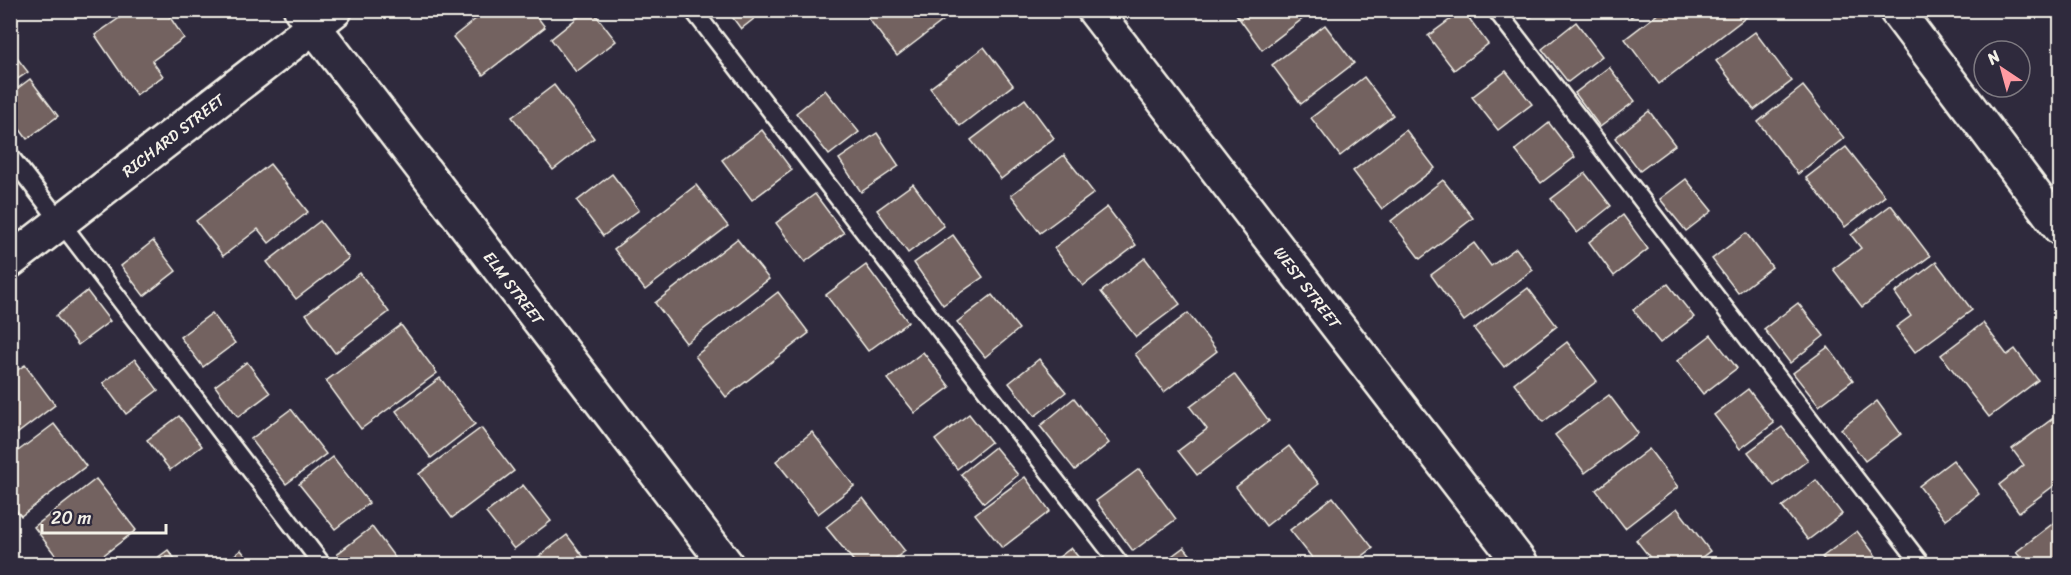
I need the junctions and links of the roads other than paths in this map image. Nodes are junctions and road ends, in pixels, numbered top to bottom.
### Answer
1 (693, 10) edge
2 (1094, 10) edge
3 (1496, 10) edge
4 (1896, 10) edge
5 (316, 16) edge
6 (10, 156) edge
7 (60, 222) junction
8 (2061, 228) edge
9 (10, 261) edge
10 (322, 564) edge
11 (726, 564) edge
12 (1120, 564) edge
13 (1521, 564) edge
14 (1921, 564) edge

1 - 12 lane
2 - 13 street, WEST STREET
3 - 14 lane
4 - 8 street
5 - 7 street, RICHARD STREET
5 - 11 street, ELM STREET
6 - 7 lane
7 - 9 street, RICHARD STREET
7 - 10 lane

